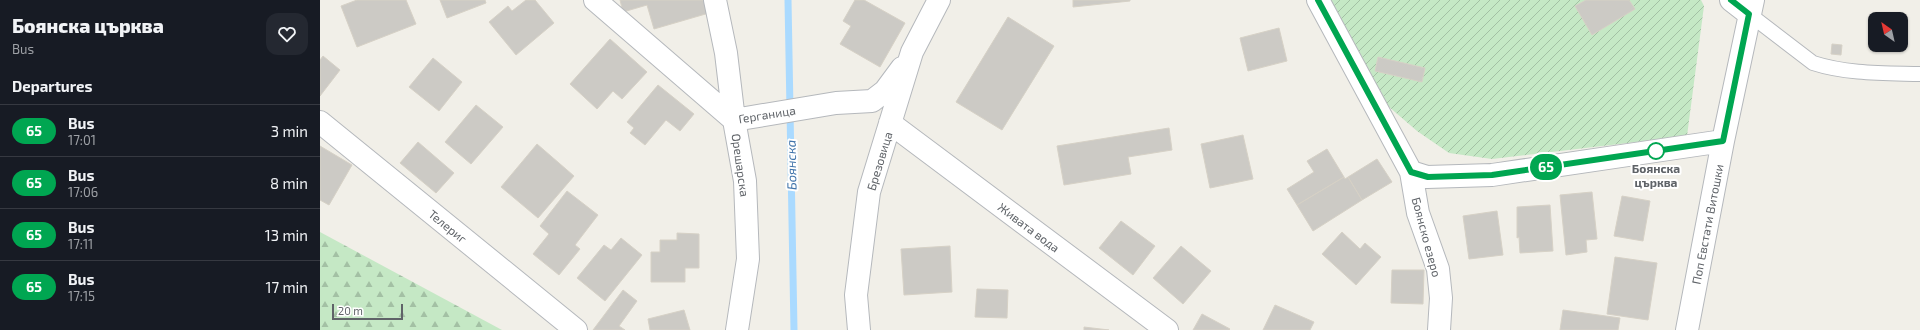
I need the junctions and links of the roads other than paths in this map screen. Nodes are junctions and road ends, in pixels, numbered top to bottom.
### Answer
1 (595, 0) edge
2 (715, 0) edge
3 (939, 0) edge
4 (1318, 0) edge
5 (1731, 0) edge
6 (1751, 7) edge
7 (912, 52) junction
8 (1920, 74) edge
9 (734, 120) junction
10 (320, 122) edge
11 (890, 123) junction
12 (1723, 141) junction
13 (1411, 172) junction
14 (576, 330) edge
15 (737, 330) edge
16 (859, 330) edge
17 (1167, 330) edge
18 (1439, 330) edge
19 (1687, 330) edge

1 - 9 street, Герганица
2 - 9 street, Орешарска
3 - 7 street, Брезовица
4 - 13 street, Боянско езеро
5 - 6 street
6 - 8 lane
6 - 12 street, Поп Евстати Витошки
7 - 9 street, Герганица
7 - 11 street, Брезовица
9 - 15 street, Орешарска
10 - 14 street, Телериг
11 - 16 street, Брезовица
11 - 17 street, Живата вода
12 - 13 street
12 - 19 street, Поп Евстати Витошки
13 - 18 street, Боянско езеро

